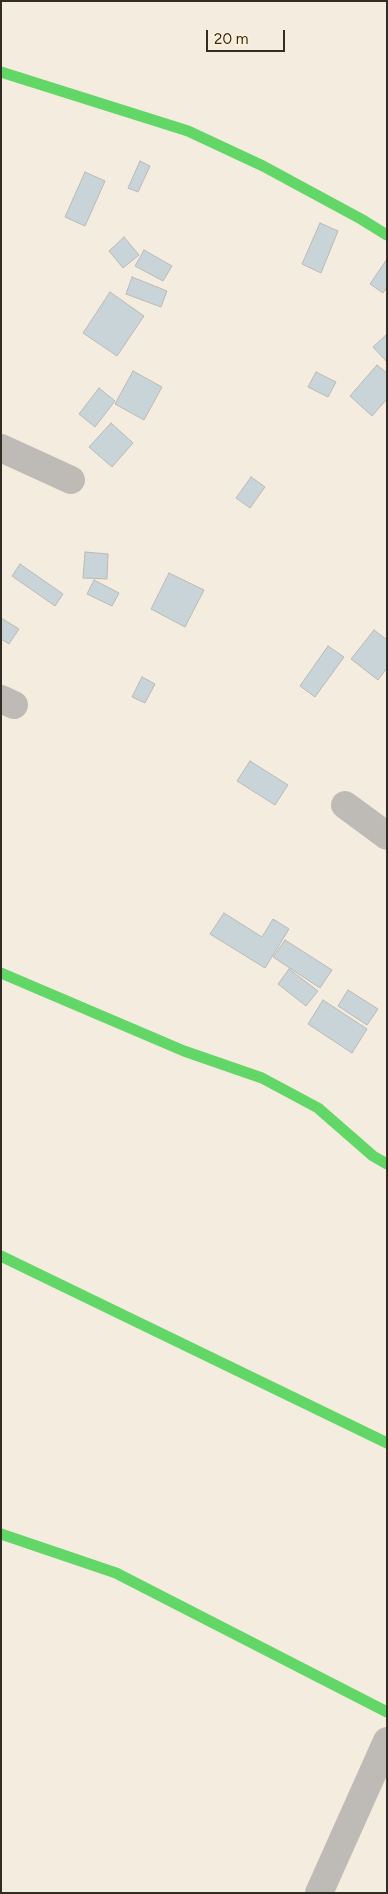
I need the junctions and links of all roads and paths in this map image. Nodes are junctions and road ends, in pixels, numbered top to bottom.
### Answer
1 (1, 72) edge
2 (387, 236) edge
3 (1, 448) edge
4 (71, 480) dead end
5 (346, 805) dead end
6 (387, 836) edge
7 (1, 973) edge
8 (387, 1164) edge
9 (1, 1256) edge
10 (387, 1443) edge
11 (1, 1534) edge
12 (387, 1712) edge
13 (387, 1741) edge
14 (319, 1893) edge

1 - 2 street
3 - 4 street
5 - 6 street
7 - 8 street
9 - 10 street
11 - 12 street
13 - 14 street

